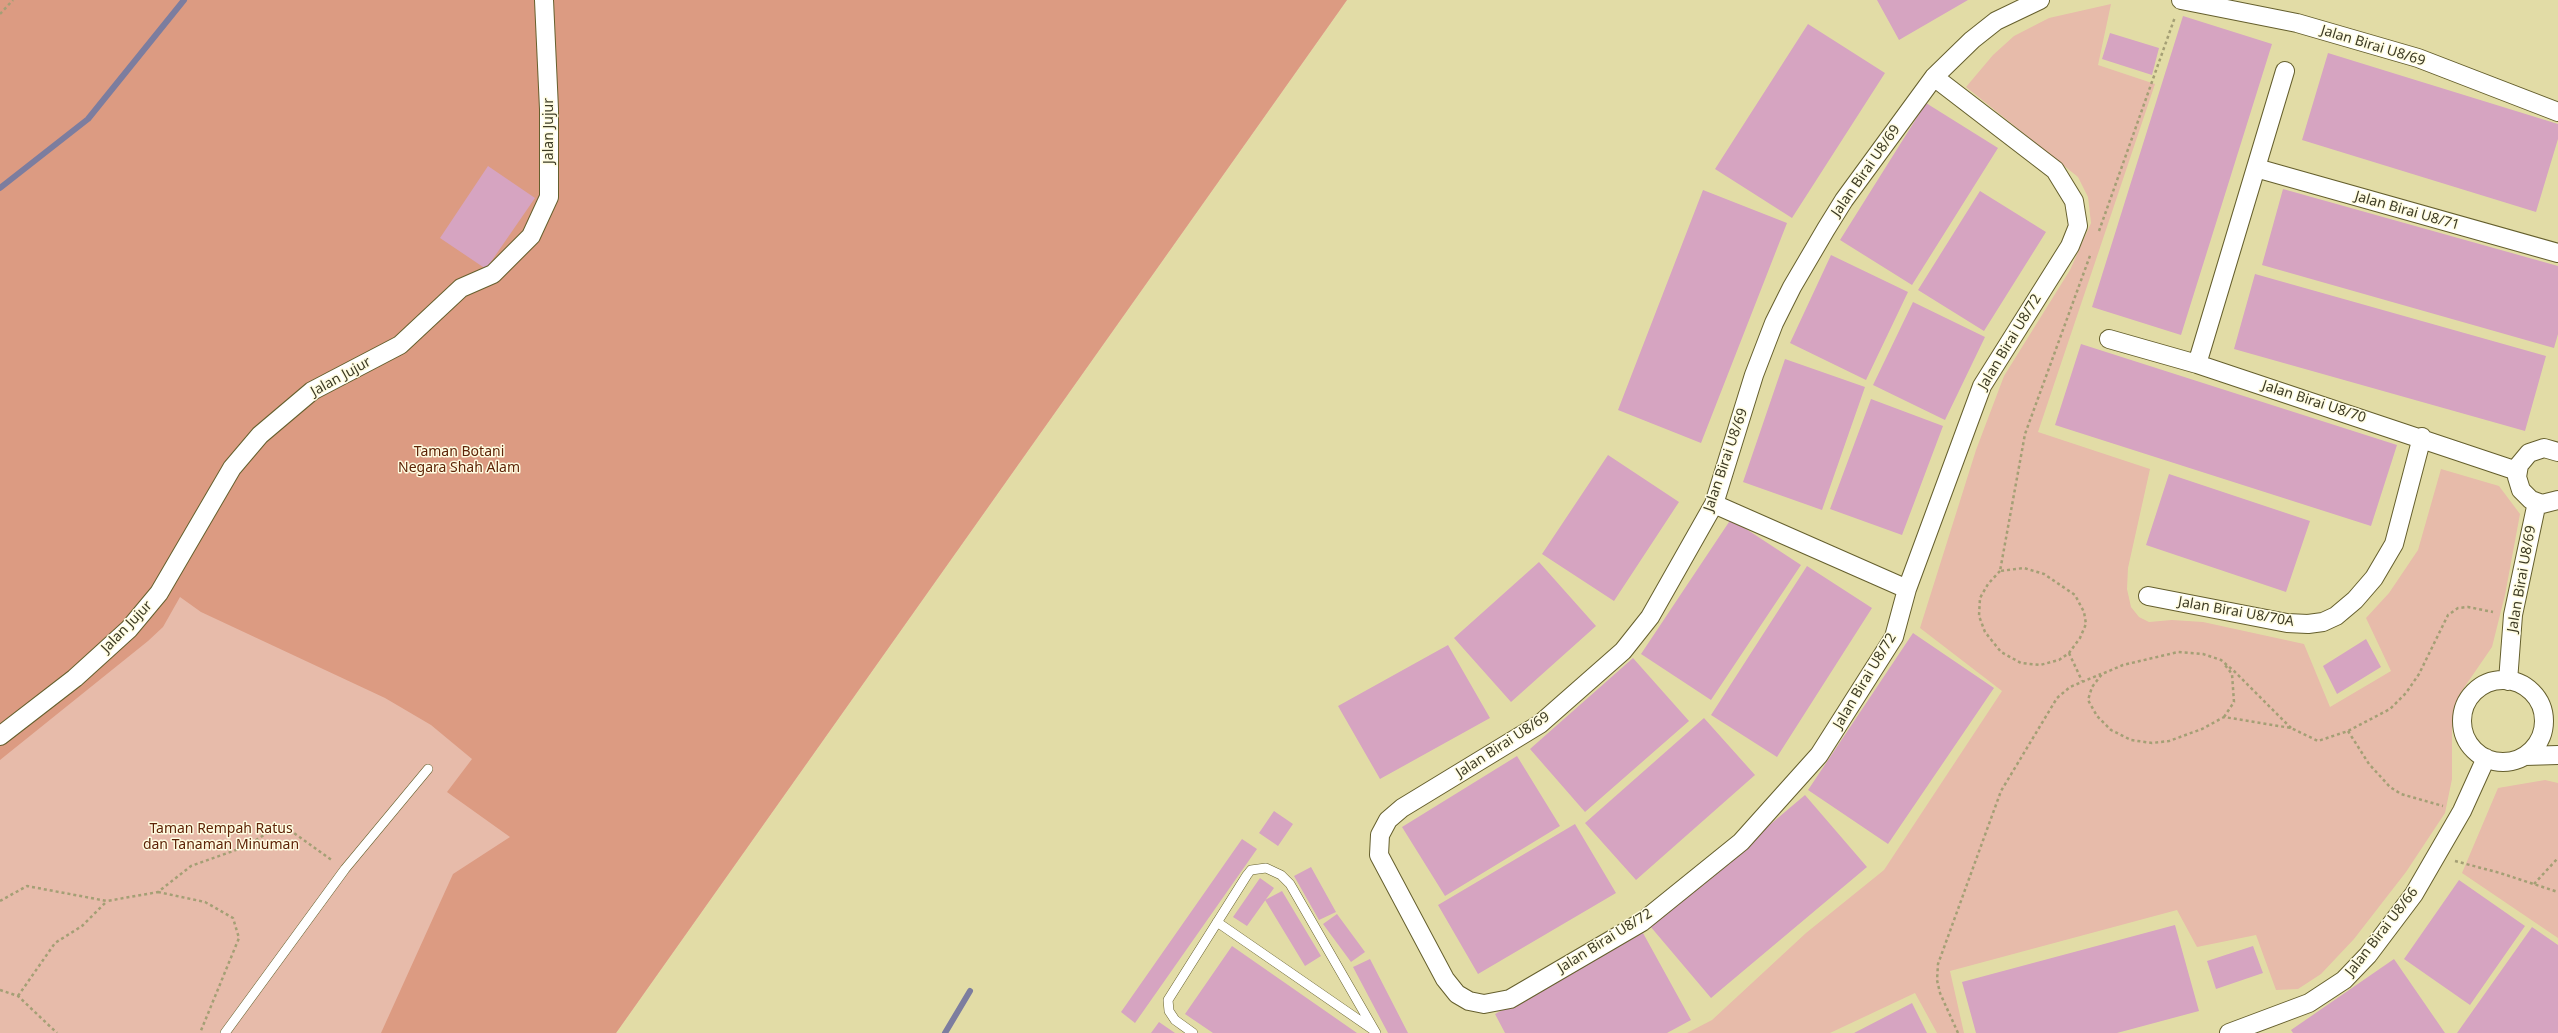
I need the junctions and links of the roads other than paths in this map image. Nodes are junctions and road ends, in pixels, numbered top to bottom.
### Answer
1 (544, 0) edge
2 (2040, 0) edge
3 (2182, 0) edge
4 (2285, 71) dead end
5 (1934, 77) junction
6 (2558, 112) edge
7 (2256, 168) junction
8 (2558, 253) edge
9 (2109, 339) dead end
10 (2197, 364) junction
11 (2422, 437) junction
12 (2557, 447) edge
13 (2517, 470) junction
14 (2558, 500) edge
15 (2537, 502) junction
16 (1714, 504) junction
17 (1907, 589) junction
18 (2148, 596) dead end
19 (2508, 681) junction
20 (2551, 717) edge
21 (0, 736) edge
22 (2558, 755) edge
23 (2525, 756) junction
24 (2486, 758) junction
25 (428, 769) dead end
26 (1413, 920) joint
27 (1217, 922) junction
28 (1376, 1032) edge
29 (2236, 1032) edge
30 (225, 1033) edge
31 (1193, 1033) edge

1 - 21 street, Jalan Jujur
2 - 5 street, Jalan Birai U8/69
3 - 6 street, Jalan Birai U8/69
4 - 7 street
5 - 16 street, Jalan Birai U8/69
5 - 17 street, Jalan Birai U8/72
7 - 8 street, Jalan Birai U8/71
7 - 10 street
9 - 10 street, Jalan Birai U8/70
10 - 11 street, Jalan Birai U8/70
11 - 13 street, Jalan Birai U8/70
11 - 18 street, Jalan Birai U8/70A
12 - 13 street
13 - 15 street
14 - 15 street
15 - 19 street, Jalan Birai U8/69
16 - 17 street
16 - 26 street, Jalan Birai U8/69
17 - 26 street, Jalan Birai U8/72
19 - 20 street
19 - 24 street
20 - 23 street
22 - 23 street
23 - 24 street
24 - 29 street, Jalan Birai U8/66
25 - 30 lane
27 - 28 lane
27 - 28 lane
27 - 31 lane

